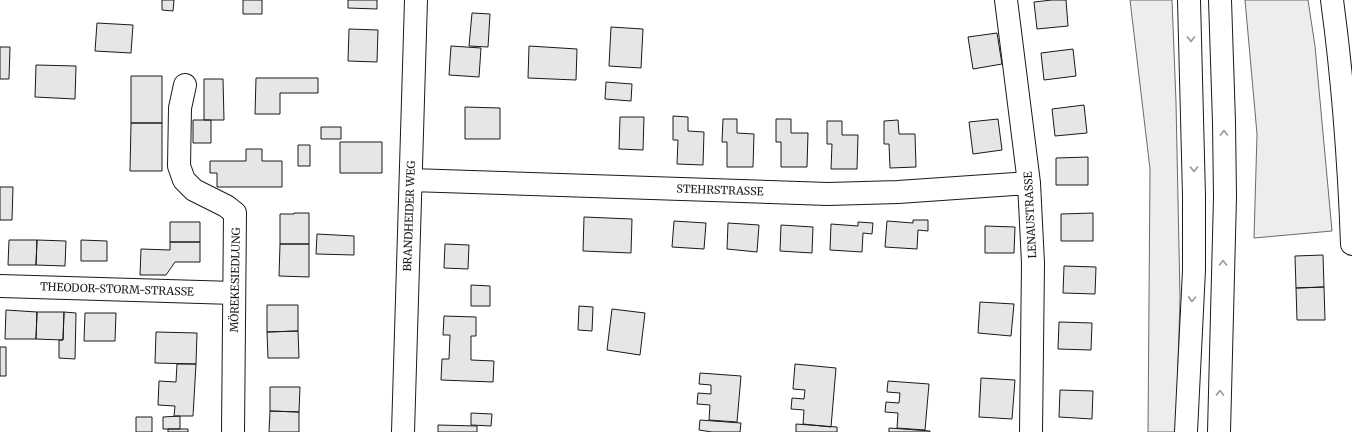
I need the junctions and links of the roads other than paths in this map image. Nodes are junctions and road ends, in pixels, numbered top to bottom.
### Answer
1 (416, 0) edge
2 (1006, 0) edge
3 (1189, 0) edge
4 (1220, 0) edge
5 (1332, 0) edge
6 (1346, 57) edge
7 (185, 85) dead end
8 (411, 180) junction
9 (1029, 183) junction
10 (1352, 244) edge
11 (0, 286) edge
12 (234, 293) junction
13 (233, 432) edge
14 (402, 432) edge
15 (1031, 432) edge
16 (1186, 432) edge
17 (1219, 432) edge

1 - 8 main road, BRANDHEIDER WEG
2 - 9 main road, LENAUSTRASSE
3 -> 16 main road
17 -> 4 main road
5 - 6 main road
6 - 10 main road
7 - 12 main road, MÖREKESIEDLUNG
8 - 9 main road, STEHRSTRASSE
8 - 14 main road, BRANDHEIDER WEG
9 - 15 main road, LENAUSTRASSE
11 - 12 main road, THEODOR-STORM-STRASSE
12 - 13 main road, MÖREKESIEDLUNG

